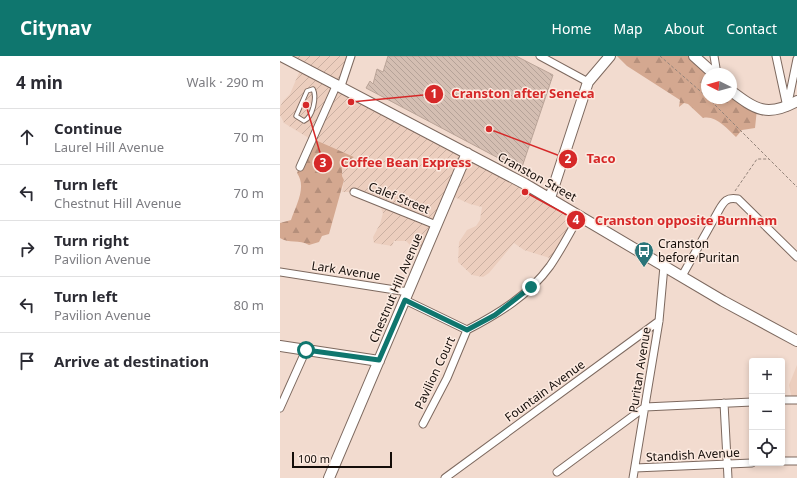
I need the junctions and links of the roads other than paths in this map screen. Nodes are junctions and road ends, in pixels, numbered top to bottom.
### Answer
1 (281, 56) edge
2 (351, 56) edge
3 (540, 56) edge
4 (610, 56) edge
5 (694, 56) edge
6 (714, 56) edge
7 (776, 56) edge
8 (797, 59) edge
9 (707, 68) edge
10 (716, 68) edge
11 (588, 82) junction
12 (339, 85) junction
13 (313, 89) joint
14 (737, 95) edge
15 (797, 101) edge
16 (787, 107) junction
17 (467, 153) junction
18 (300, 167) dead end
19 (354, 192) dead end
20 (550, 198) junction
21 (580, 215) junction
22 (436, 225) junction
23 (797, 257) edge
24 (664, 266) junction
25 (280, 272) edge
26 (682, 276) junction
27 (406, 296) junction
28 (659, 321) junction
29 (467, 330) junction
30 (797, 341) edge
31 (280, 346) edge
32 (306, 350) junction
33 (379, 360) junction
34 (785, 400) edge
35 (797, 400) edge
36 (749, 402) edge
37 (724, 403) junction
38 (645, 407) junction
39 (280, 408) edge
40 (423, 424) dead end
41 (797, 461) edge
42 (785, 462) edge
43 (749, 463) edge
44 (727, 464) junction
45 (635, 468) junction
46 (557, 472) dead end
47 (329, 478) edge
48 (444, 478) edge
49 (634, 478) edge
50 (728, 478) edge

1 - 12 street, Cranston Street
2 - 12 street
3 - 11 street
4 - 11 street
5 - 9 street
6 - 10 street
7 - 16 street
8 - 16 street
11 - 20 street
12 - 17 street, Cranston Street
12 - 18 street
13 - 13 lane
14 - 16 street
15 - 16 street
17 - 20 street, Cranston Street
17 - 22 street, Chestnut Hill Avenue
19 - 22 street, Calef Street
20 - 21 street, Cranston Street
21 - 24 street, Cranston Street
21 - 29 street
22 - 27 street, Chestnut Hill Avenue
23 - 26 street
24 - 26 street, Cranston Street
24 - 28 street, Puritan Avenue
25 - 27 street, Lark Avenue
26 - 30 street, Cranston Street
27 - 29 street, Lark Avenue
27 - 33 street, Chestnut Hill Avenue
28 - 38 street, Puritan Avenue
28 - 48 street, Fountain Avenue
29 - 40 street, Pavilion Court
31 - 32 street
32 - 33 street
32 - 39 street
33 - 47 street, Chestnut Hill Avenue
34 - 35 street
36 - 37 street
37 - 38 street
37 - 44 street
38 - 45 street, Puritan Avenue
38 - 46 street
41 - 42 street
43 - 44 street, Standish Avenue
44 - 45 street, Standish Avenue
44 - 50 street
45 - 49 street, Puritan Avenue

